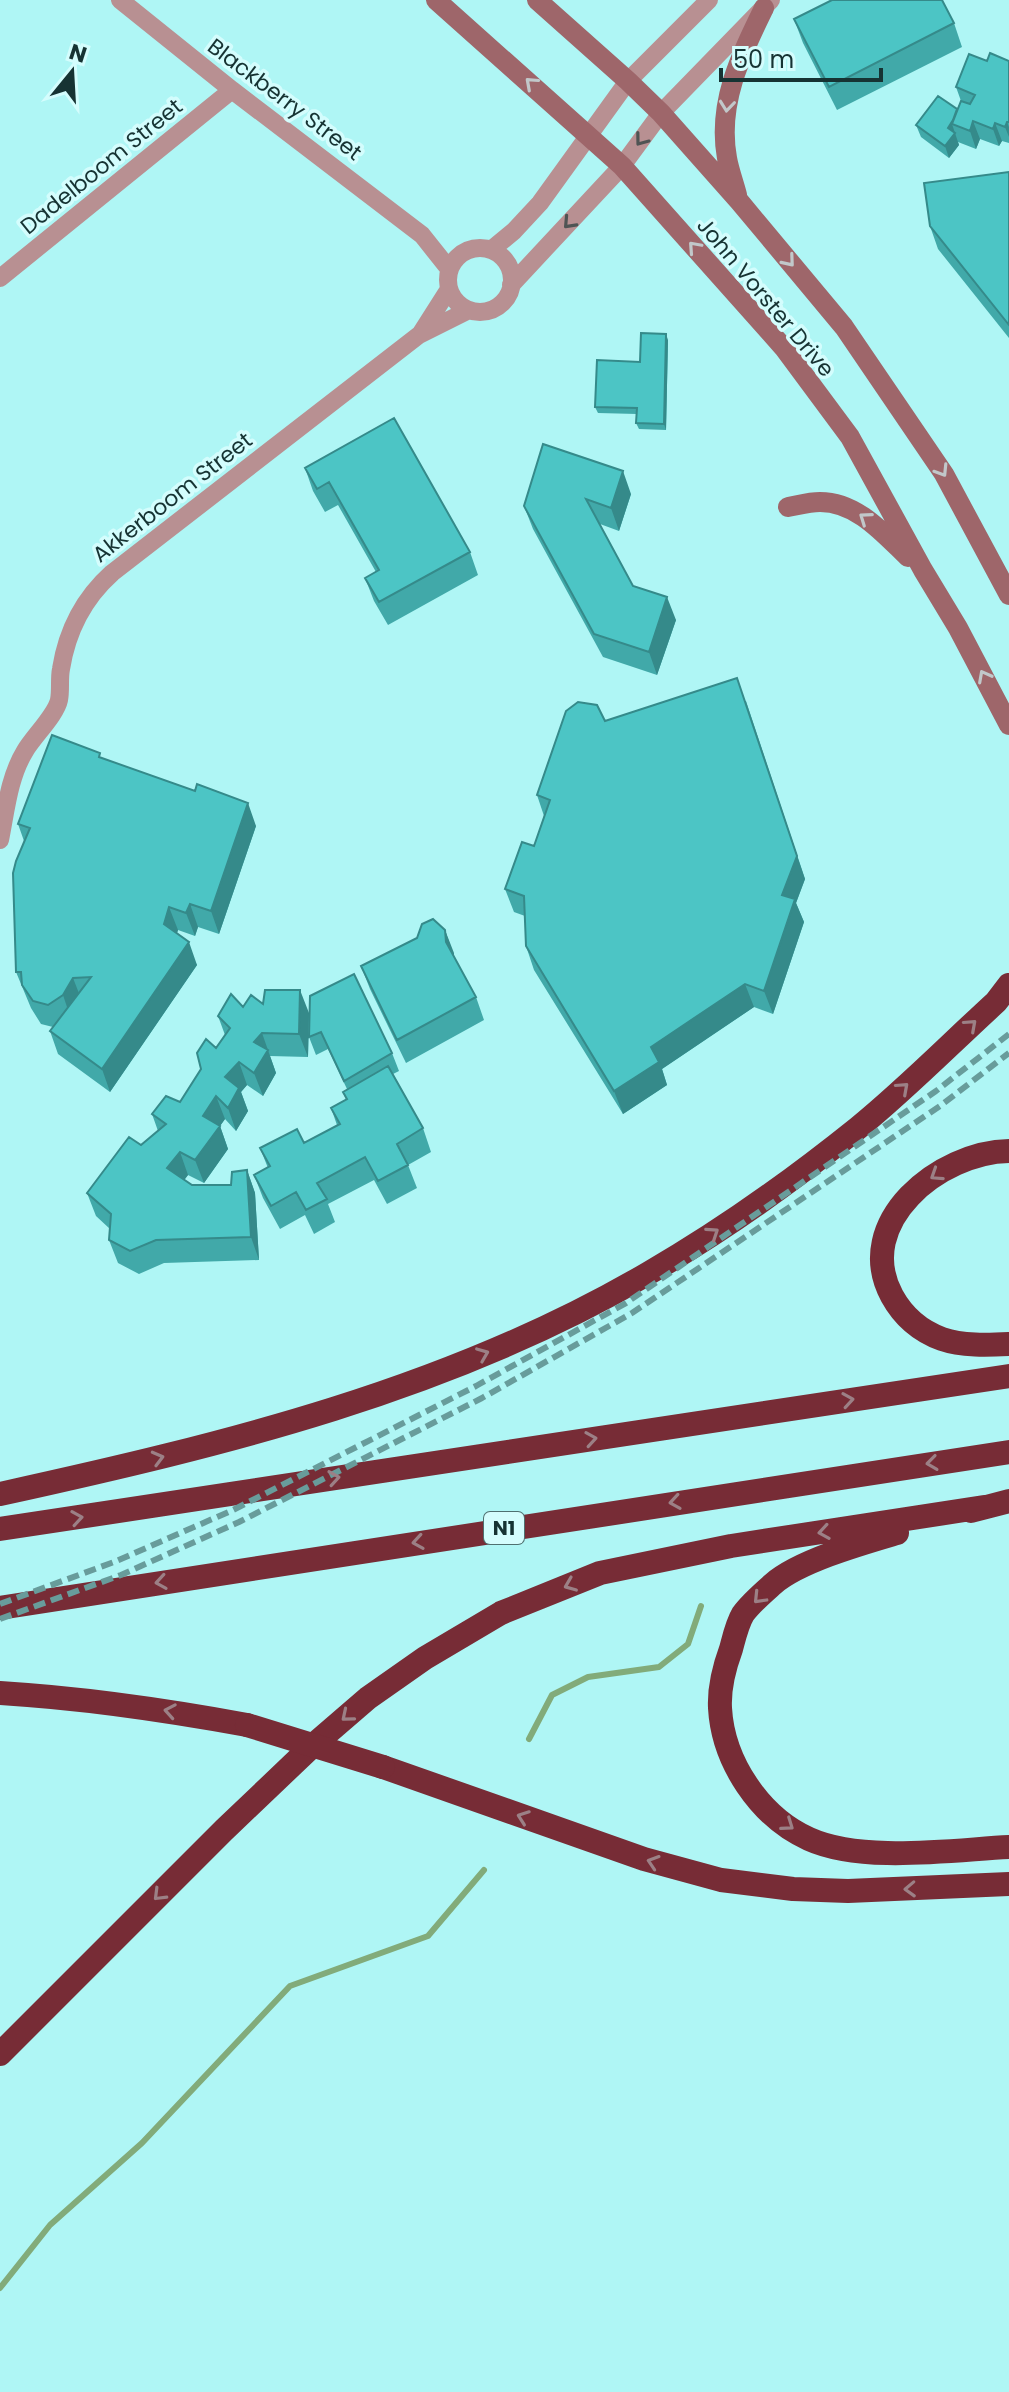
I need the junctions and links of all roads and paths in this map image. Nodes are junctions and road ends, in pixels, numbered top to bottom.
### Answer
1 (120, 0) edge
2 (436, 0) edge
3 (537, 0) edge
4 (709, 0) edge
5 (768, 4) edge
6 (628, 81) junction
7 (232, 90) junction
8 (661, 113) junction
9 (589, 135) junction
10 (622, 166) junction
11 (739, 201) junction
12 (422, 235) junction
13 (491, 250) junction
14 (462, 253) junction
15 (449, 269) junction
16 (0, 278) edge
17 (511, 285) junction
18 (449, 289) junction
19 (469, 310) junction
20 (419, 335) junction
21 (788, 507) dead end
22 (923, 570) junction
23 (1009, 595) edge
24 (1009, 725) edge
25 (0, 840) edge
26 (1005, 996) edge
27 (1009, 1151) edge
28 (1009, 1344) edge
29 (1009, 1376) edge
30 (1009, 1452) edge
31 (0, 1494) edge
32 (1009, 1501) edge
33 (984, 1507) junction
34 (0, 1529) edge
35 (0, 1608) edge
36 (0, 1693) edge
37 (1009, 1847) edge
38 (1002, 1886) edge
39 (0, 2054) edge

1 - 7 street, Blackberry Street
9 -> 2 main road, John Vorster Drive
3 - 6 main road, John Vorster Drive
4 - 6 street
5 - 8 street
5 -> 11 main road
6 - 8 main road, John Vorster Drive
6 - 9 street
7 - 12 street, Blackberry Street
7 - 16 street, Dadelboom Street
8 -> 10 street
8 - 11 main road, John Vorster Drive
9 - 10 main road, John Vorster Drive
9 - 13 street
10 -> 17 street
22 -> 10 main road, John Vorster Drive
11 -> 23 main road, John Vorster Drive
12 - 14 street, Blackberry Street
12 - 15 street, Blackberry Street
13 - 14 street
13 - 17 street
14 - 15 street
15 - 18 street
17 - 19 street
18 - 19 street
18 - 20 street, Akkerboom Street
19 - 20 street, Akkerboom Street
20 - 25 street, Akkerboom Street
22 -> 21 main road
24 -> 22 main road, John Vorster Drive
31 -> 26 highway
27 -> 28 highway
34 -> 29 highway
30 -> 35 highway, N1
32 - 33 highway
33 -> 37 highway
33 -> 39 highway
38 -> 36 highway, bridge

